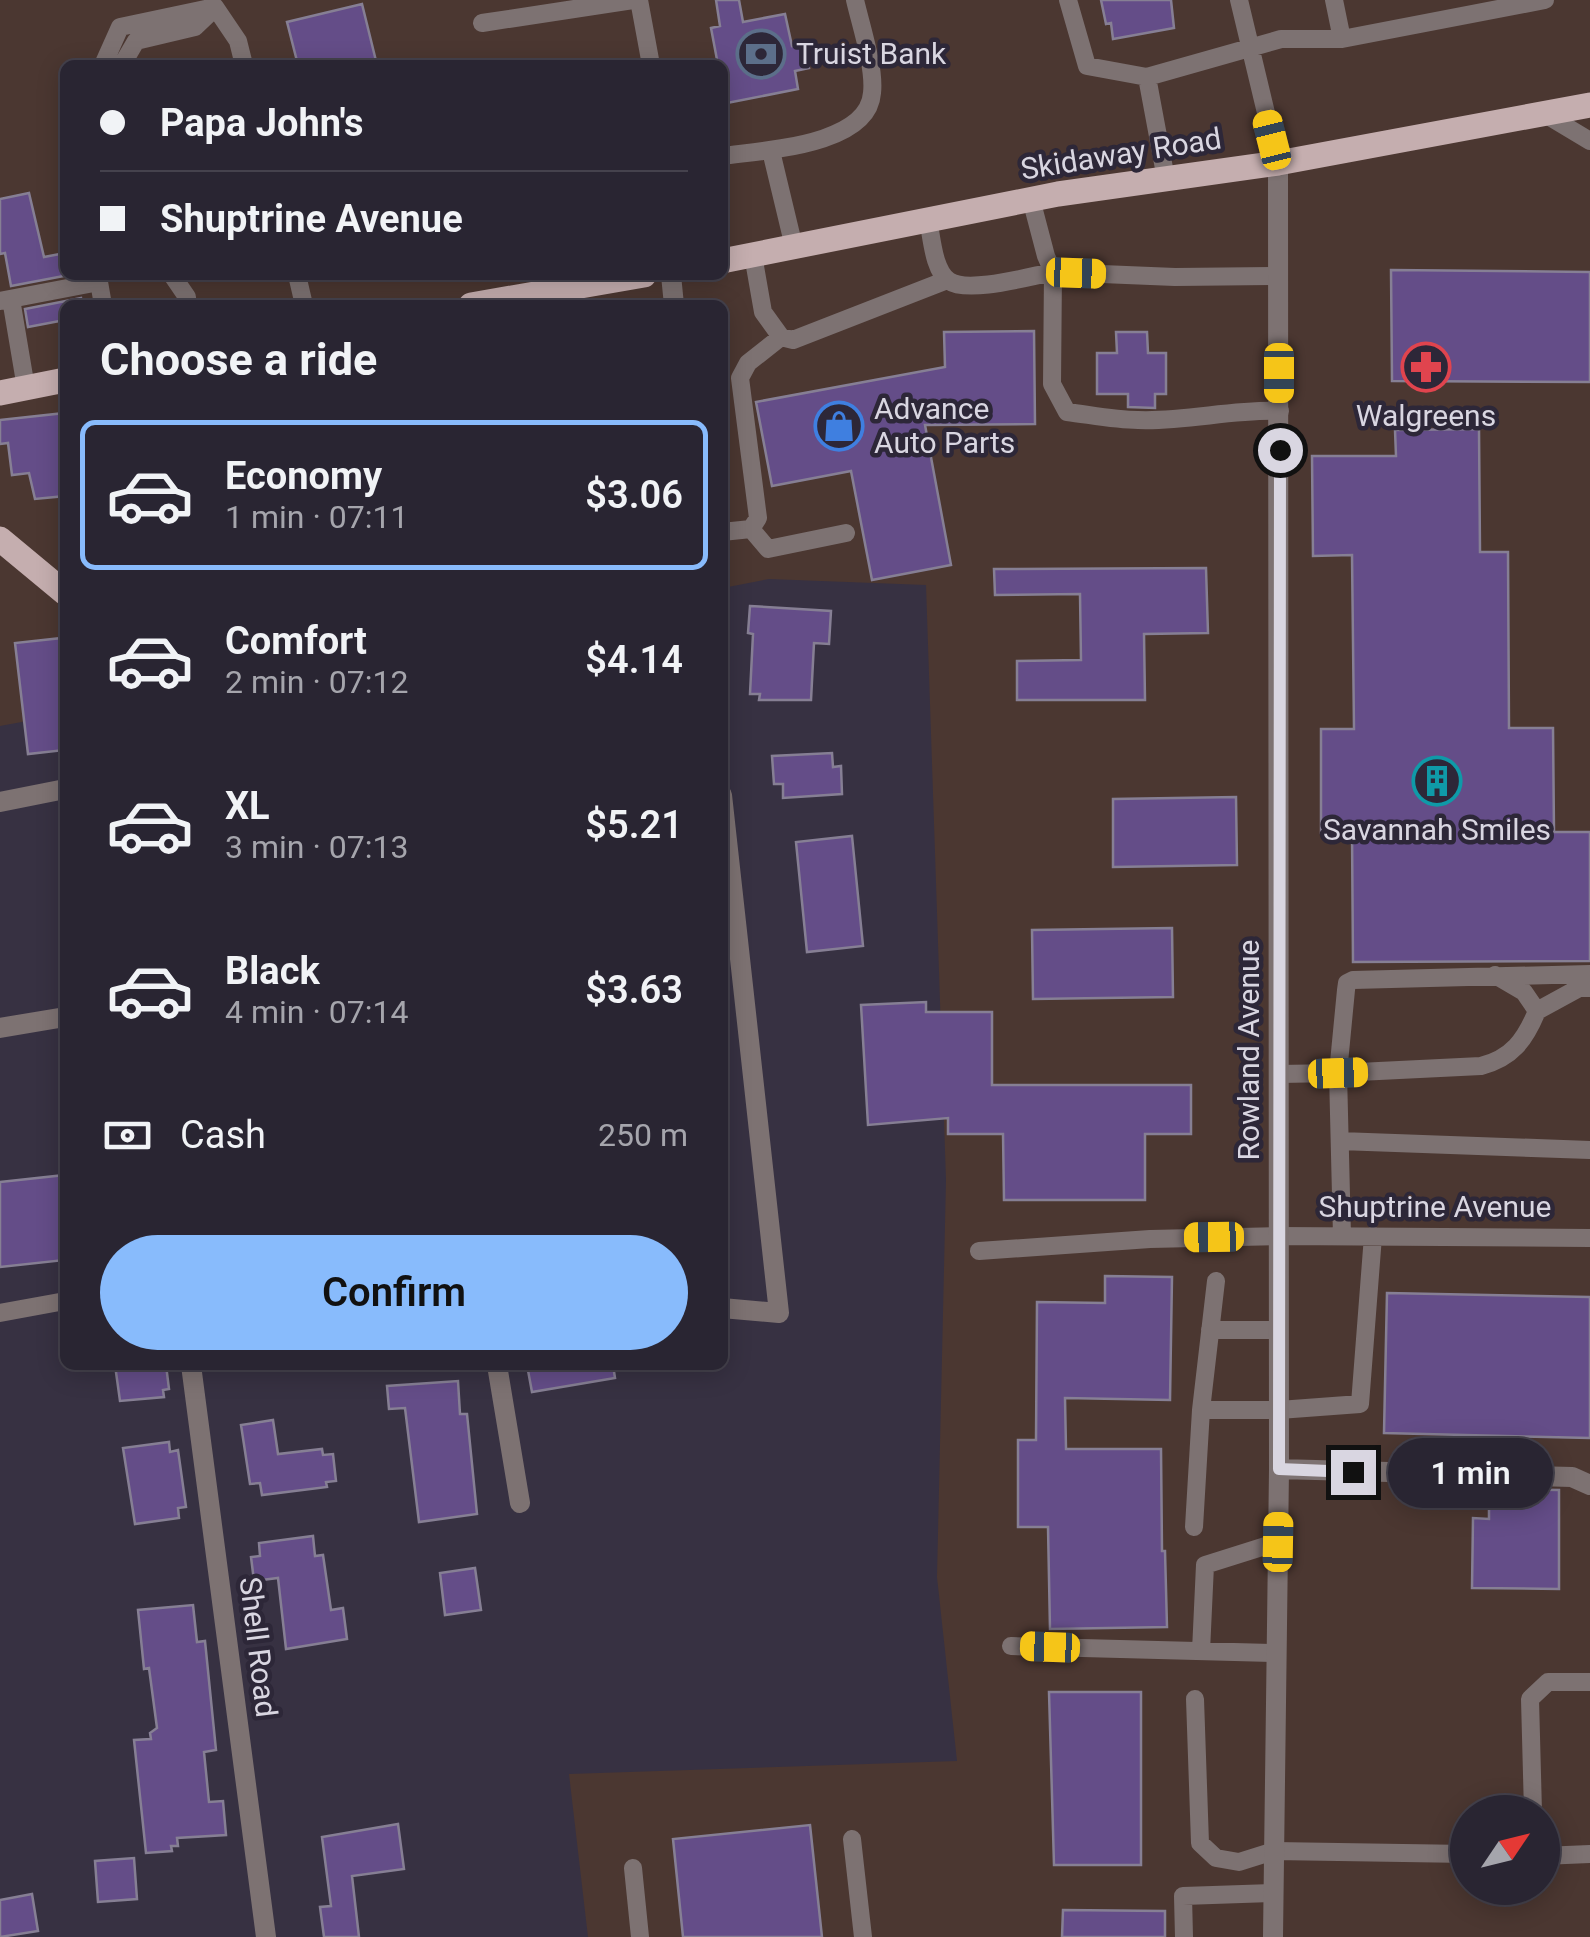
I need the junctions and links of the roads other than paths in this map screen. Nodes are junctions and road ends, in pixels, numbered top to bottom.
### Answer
1 (636, 0) edge
2 (855, 0) edge
3 (1068, 0) edge
4 (1239, 0) edge
5 (1334, 0) edge
6 (1546, 0) edge
7 (215, 8) junction
8 (482, 23) dead end
9 (1342, 39) junction
10 (1250, 48) junction
11 (105, 60) edge
12 (125, 60) edge
13 (243, 60) edge
14 (650, 60) edge
15 (1147, 77) junction
16 (1590, 106) edge
17 (1546, 114) junction
18 (1590, 141) edge
19 (771, 150) junction
20 (728, 155) edge
21 (1278, 163) junction
22 (1166, 179) junction
23 (1031, 200) junction
24 (928, 220) junction
25 (794, 247) junction
26 (752, 255) junction
27 (728, 260) edge
28 (1054, 272) junction
29 (1279, 276) junction
30 (615, 280) edge
31 (947, 280) junction
32 (6, 300) edge
33 (103, 300) edge
34 (500, 300) edge
35 (781, 338) junction
36 (60, 381) edge
37 (26, 388) junction
38 (0, 393) edge
39 (1280, 411) junction
40 (751, 529) junction
41 (728, 531) edge
42 (846, 533) dead end
43 (0, 539) edge
44 (60, 589) edge
45 (60, 790) edge
46 (0, 802) edge
47 (728, 868) edge
48 (1590, 974) edge
49 (1496, 975) junction
50 (1590, 988) edge
51 (1536, 1011) junction
52 (60, 1018) edge
53 (0, 1028) edge
54 (1338, 1073) junction
55 (1279, 1074) junction
56 (1340, 1142) junction
57 (1590, 1150) edge
58 (1279, 1236) junction
59 (1342, 1236) junction
60 (1373, 1236) junction
61 (1590, 1238) edge
62 (979, 1251) dead end
63 (1216, 1281) dead end
64 (60, 1302) edge
65 (728, 1309) edge
66 (0, 1313) edge
67 (1210, 1330) junction
68 (1279, 1330) junction
69 (192, 1370) edge
70 (498, 1370) edge
71 (1201, 1410) junction
72 (1279, 1410) junction
73 (1279, 1469) junction
74 (1590, 1485) edge
75 (520, 1502) dead end
76 (1194, 1527) dead end
77 (1278, 1542) junction
78 (1012, 1646) dead end
79 (1201, 1651) junction
80 (1276, 1653) junction
81 (1590, 1682) edge
82 (1195, 1700) dead end
83 (1533, 1795) edge
84 (852, 1839) dead end
85 (1274, 1851) junction
86 (1450, 1854) edge
87 (1590, 1854) edge
88 (1560, 1855) edge
89 (633, 1868) dead end
90 (1274, 1893) junction
91 (266, 1937) edge
92 (640, 1937) edge
93 (863, 1937) edge
94 (1184, 1937) edge
95 (1273, 1937) edge

1 - 8 lane
1 - 14 lane
2 - 19 lane
3 - 15 lane
4 - 10 lane
5 - 9 lane
6 - 9 lane
7 - 11 lane
7 - 12 lane
7 - 13 lane
9 - 10 lane
10 - 15 lane
10 - 21 lane
15 - 22 lane
16 - 17 main road, Skidaway Road
17 - 18 lane
17 - 21 main road, Skidaway Road
19 - 20 lane
19 - 25 lane
21 - 22 main road, Skidaway Road
21 - 29 street, Rowland Avenue
22 - 23 main road, Skidaway Road
23 - 24 main road, Skidaway Road
23 - 28 lane
24 - 25 main road, Skidaway Road
24 - 31 lane
25 - 26 main road, Skidaway Road
26 - 27 main road, Skidaway Road
26 - 35 lane
28 - 29 lane
28 - 31 lane
28 - 39 lane
29 - 39 street, Rowland Avenue
30 - 34 main road
31 - 35 lane
32 - 33 lane
32 - 37 lane
35 - 40 lane
36 - 37 main road
37 - 38 main road
39 - 55 street, Rowland Avenue
40 - 41 lane
40 - 42 lane
43 - 44 main road
45 - 46 street
47 - 65 street
48 - 49 lane
49 - 51 lane
49 - 54 lane
50 - 51 lane
51 - 54 lane
52 - 53 street
54 - 55 lane
54 - 56 lane
55 - 58 street, Rowland Avenue
56 - 57 lane
56 - 59 lane
58 - 59 lane, Shuptrine Avenue
58 - 62 lane, Shuptrine Avenue
58 - 68 street, Rowland Avenue
59 - 60 lane, Shuptrine Avenue
60 - 61 lane, Shuptrine Avenue
60 - 72 lane
63 - 67 lane
64 - 66 lane
67 - 68 lane
67 - 71 lane
68 - 72 street, Rowland Avenue
69 - 91 street, Shell Road
70 - 75 street
71 - 72 lane
71 - 76 lane
72 - 73 street, Rowland Avenue
73 - 74 street
73 - 77 street, Rowland Avenue
77 - 79 lane
77 - 80 street, Rowland Avenue
78 - 79 lane
79 - 80 lane
80 - 85 street, Rowland Avenue
81 - 83 lane
82 - 85 lane
84 - 93 lane
85 - 86 lane
85 - 90 street, Rowland Avenue
87 - 88 lane
89 - 92 lane
90 - 94 lane
90 - 95 street, Rowland Avenue

